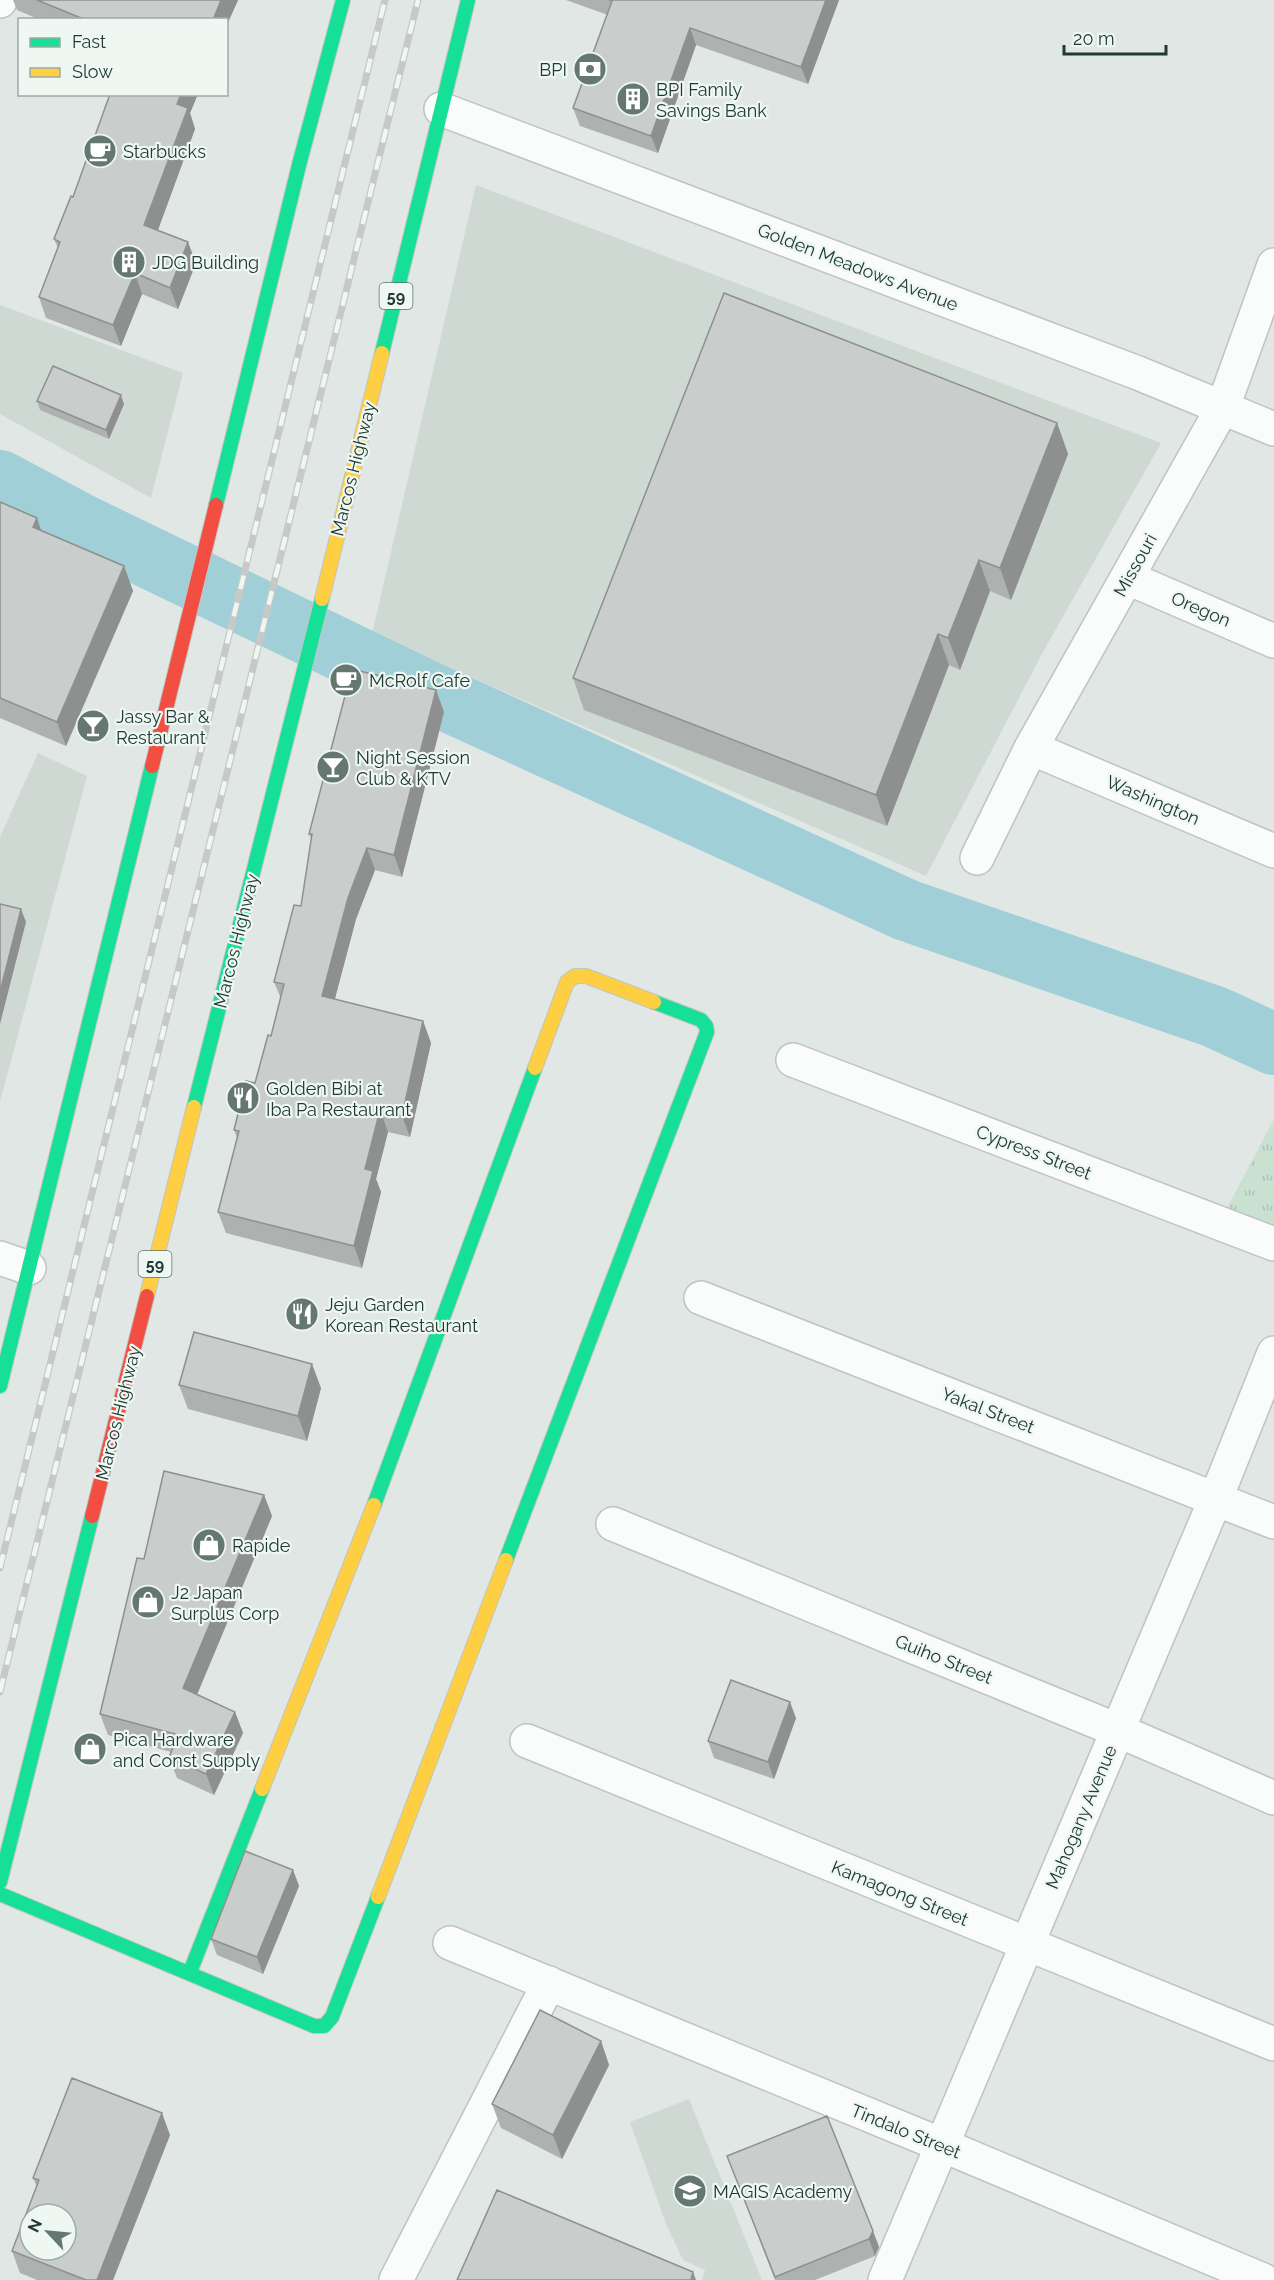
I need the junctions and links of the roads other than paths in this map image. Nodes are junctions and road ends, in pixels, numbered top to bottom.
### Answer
1 (343, 0) edge
2 (468, 0) edge
3 (441, 109) junction
4 (1274, 265) edge
5 (1223, 406) junction
6 (1274, 429) edge
7 (1128, 578) junction
8 (1274, 640) edge
9 (1031, 748) junction
10 (1274, 851) edge
11 (977, 858) dead end
12 (793, 1060) dead end
13 (1274, 1244) edge
14 (14, 1263) edge
15 (700, 1298) dead end
16 (1274, 1353) edge
17 (0, 1386) edge
18 (1215, 1498) junction
19 (1274, 1522) edge
20 (613, 1524) dead end
21 (1117, 1730) junction
22 (527, 1742) dead end
23 (1274, 1798) edge
24 (0, 1882) edge
25 (0, 1894) edge
26 (450, 1943) dead end
27 (1027, 1945) junction
28 (190, 1972) junction
29 (549, 1983) junction
30 (1274, 2044) edge
31 (942, 2145) junction
32 (396, 2280) edge
33 (885, 2280) edge
34 (1263, 2280) edge

1 - 14 main road
2 - 3 main road, Marcos Highway / 59
3 - 5 street, Golden Meadows Avenue
3 - 24 main road, Marcos Highway / 59
4 - 5 street, Missouri
5 - 6 street, Golden Meadows Avenue
5 - 7 street, Missouri
7 - 8 street, Oregon
7 - 9 street, Missouri
9 - 10 street, Washington
9 - 11 street, Missouri
12 - 13 street, Cypress Street
14 - 17 main road
15 - 18 street, Yakal Street
16 - 18 street, Mahogany Avenue
18 - 19 street, Yakal Street
18 - 21 street, Mahogany Avenue
20 - 21 street, Guiho Street
21 - 23 street, Guiho Street
21 - 27 street, Mahogany Avenue
22 - 27 street, Kamagong Street
25 - 28 main road
26 - 29 street, Tindalo Street
27 - 30 street, Kamagong Street
27 - 31 street, Mahogany Avenue
28 - 28 main road
29 - 31 street, Tindalo Street
29 - 32 street
31 - 33 street, Mahogany Avenue
31 - 34 street, Tindalo Street

